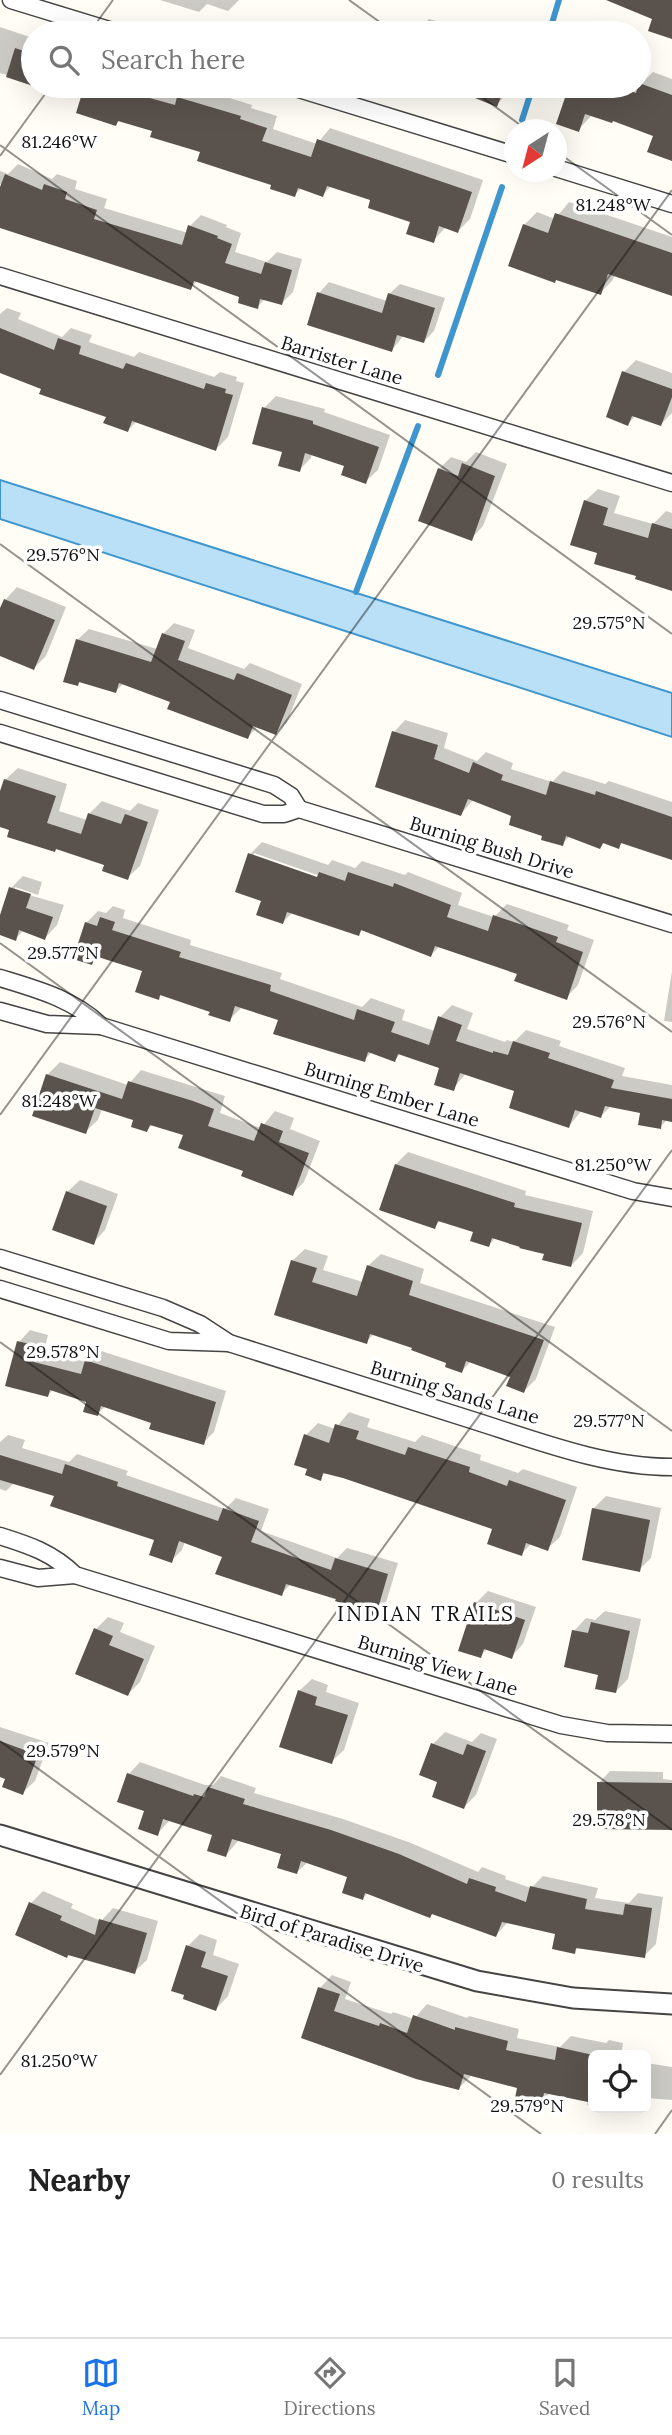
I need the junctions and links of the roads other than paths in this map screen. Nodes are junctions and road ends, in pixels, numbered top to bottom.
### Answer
1 (12, 0) edge
2 (80, 21) edge
3 (328, 98) edge
4 (504, 152) edge
5 (567, 172) edge
6 (672, 204) edge
7 (0, 276) edge
8 (672, 483) edge
9 (0, 700) edge
10 (0, 733) edge
11 (299, 809) junction
12 (672, 924) edge
13 (0, 978) edge
14 (0, 1011) edge
15 (101, 1026) junction
16 (672, 1198) edge
17 (0, 1258) edge
18 (0, 1289) edge
19 (229, 1343) junction
20 (672, 1467) edge
21 (0, 1536) edge
22 (0, 1568) edge
23 (75, 1575) junction
24 (672, 1734) edge
25 (0, 1835) edge
26 (672, 2004) edge

1 - 2 street
3 - 4 street
5 - 6 street
7 - 8 street, Barrister Lane
9 - 11 street, Burning Bush Drive
10 - 11 street, Burning Bush Drive
11 - 12 street, Burning Bush Drive
13 - 15 street, Burning Ember Lane
14 - 15 street, Burning Ember Lane
15 - 16 street, Burning Ember Lane
17 - 19 street, Burning Sands Lane
18 - 19 street, Burning Sands Lane
19 - 20 street, Burning Sands Lane
21 - 23 street, Burning View Lane
22 - 23 street, Burning View Lane
23 - 24 street, Burning View Lane
25 - 26 street, Bird of Paradise Drive

